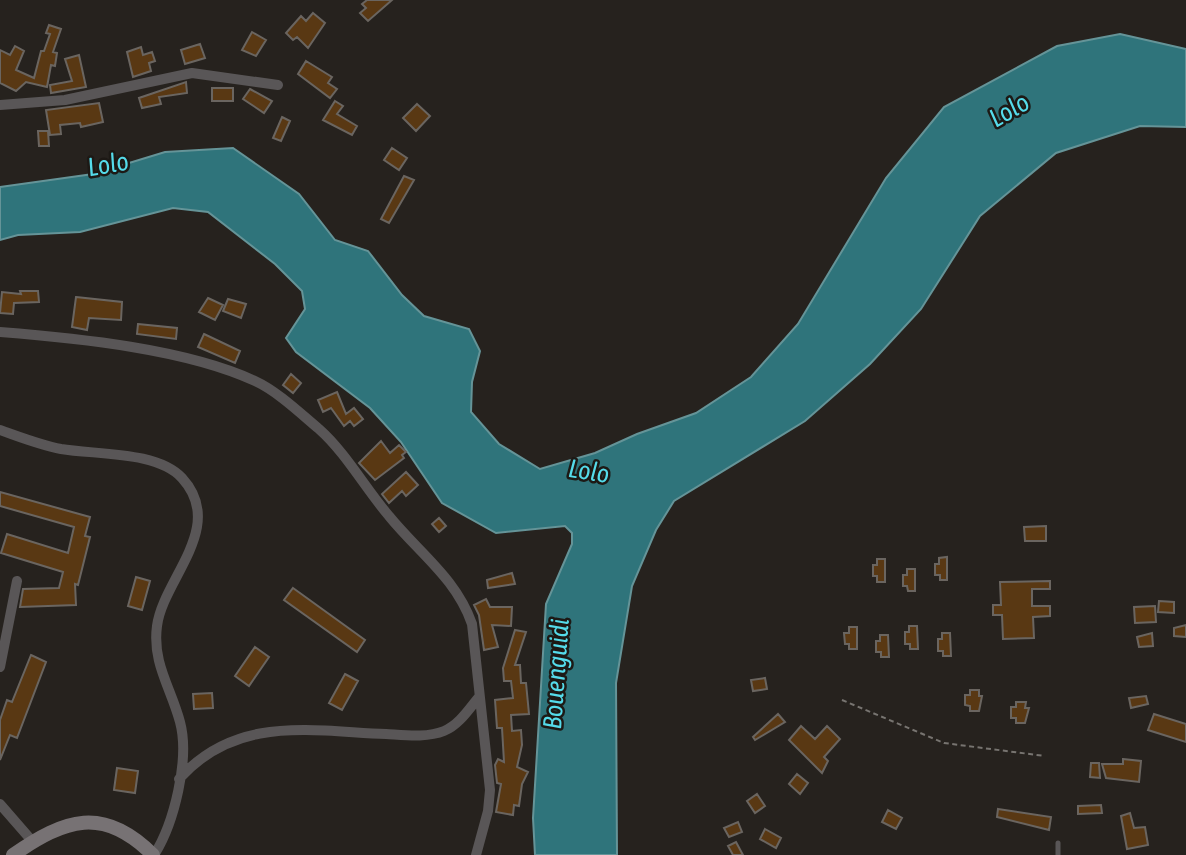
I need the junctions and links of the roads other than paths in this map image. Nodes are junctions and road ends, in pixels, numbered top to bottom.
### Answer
1 (278, 85) dead end
2 (0, 97) edge
3 (13, 104) junction
4 (0, 105) edge
5 (0, 332) edge
6 (0, 430) edge
7 (17, 581) dead end
8 (0, 667) edge
9 (479, 697) junction
10 (179, 779) junction
11 (0, 804) edge
12 (1058, 843) dead end
13 (30, 847) edge
14 (13, 855) edge
15 (153, 855) edge
16 (475, 855) edge
17 (1058, 855) edge

1 - 3 street
2 - 3 street
3 - 4 street
5 - 9 street
6 - 10 street
7 - 8 street
9 - 10 street
9 - 16 street
10 - 15 street
11 - 13 street
12 - 17 lane
13 - 14 main road
13 - 15 main road

